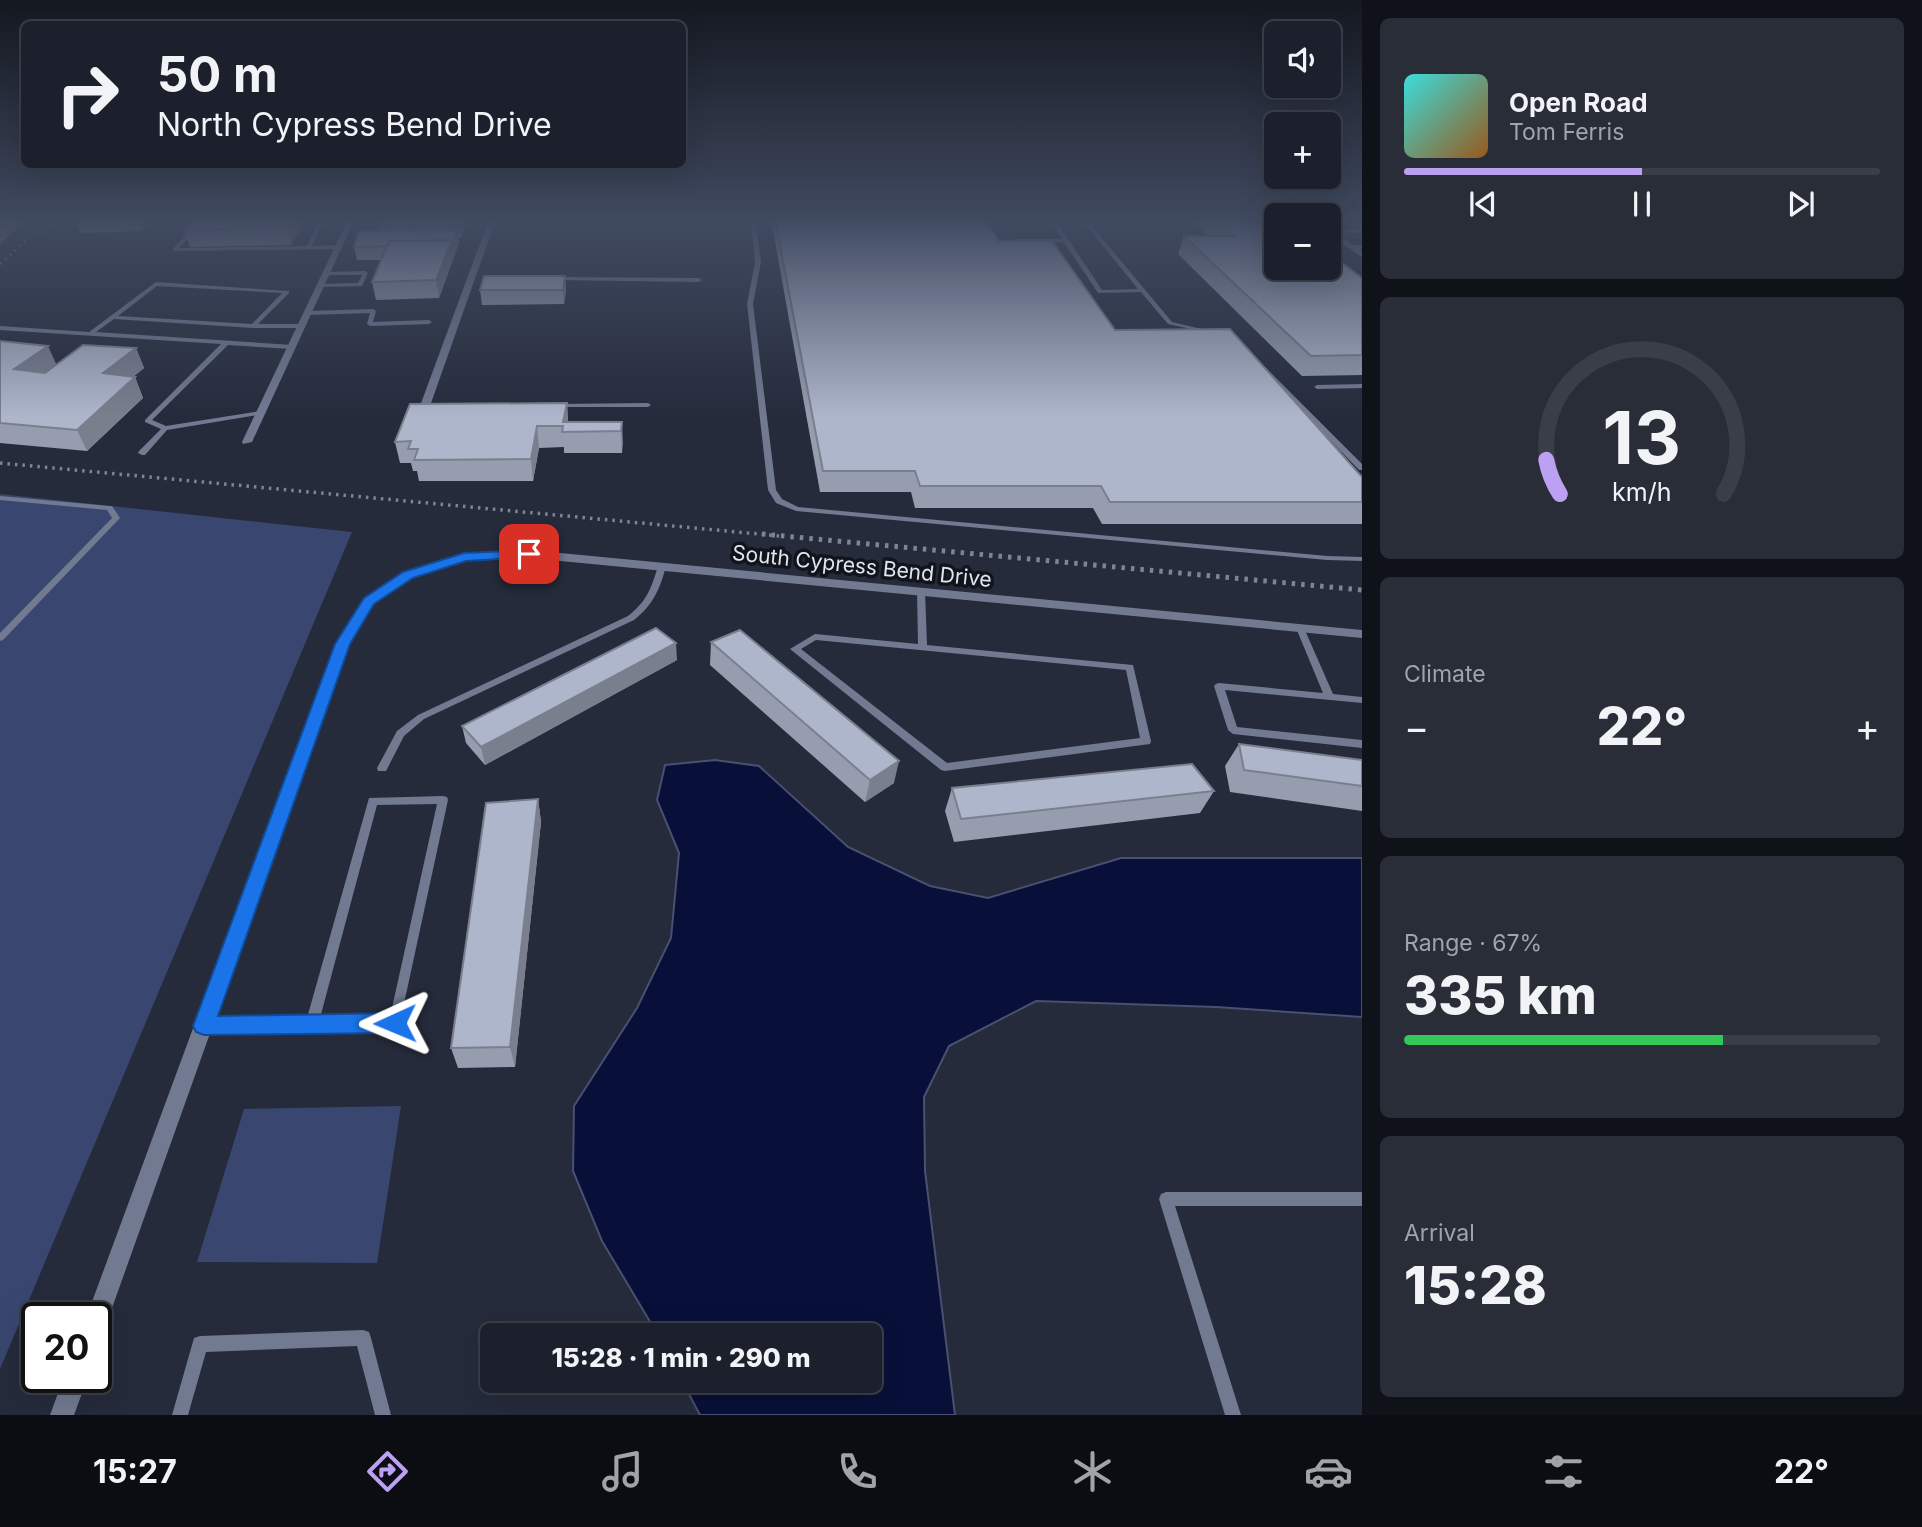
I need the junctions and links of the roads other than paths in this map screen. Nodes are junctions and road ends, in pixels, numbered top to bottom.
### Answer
1 (155, 285) edge
2 (173, 285) edge
3 (359, 285) edge
4 (468, 285) edge
5 (754, 285) edge
6 (1095, 285) edge
7 (1139, 285) edge
8 (321, 286) joint
9 (1143, 290) junction
10 (308, 313) junction
11 (113, 317) junction
12 (429, 322) dead end
13 (253, 326) junction
14 (302, 326) junction
15 (0, 328) edge
16 (90, 334) junction
17 (1224, 338) edge
18 (226, 344) junction
19 (292, 347) junction
20 (1241, 348) edge
21 (1362, 386) edge
22 (1317, 387) dead end
23 (648, 405) dead end
24 (425, 406) joint
25 (439, 406) edge
26 (550, 406) edge
27 (261, 413) junction
28 (165, 428) junction
29 (247, 442) dead end
30 (142, 453) dead end
31 (1362, 468) edge
32 (0, 498) edge
33 (1362, 559) edge
34 (662, 566) junction
35 (921, 592) junction
36 (1300, 628) junction
37 (1362, 634) edge
38 (0, 638) edge
39 (923, 646) junction
40 (1330, 697) junction
41 (1362, 700) edge
42 (1362, 744) edge
43 (382, 768) dead end
44 (312, 1024) junction
45 (204, 1026) junction
46 (1362, 1199) edge
47 (103, 1302) edge
48 (70, 1393) edge
49 (62, 1415) edge
50 (180, 1415) edge
51 (383, 1415) edge
52 (1233, 1415) edge

1 - 11 lane
2 - 13 lane
3 - 8 lane
4 - 24 street
5 - 33 lane
6 - 9 lane
7 - 9 lane
8 - 10 street
9 - 17 lane
10 - 12 lane
10 - 14 street
11 - 13 lane
11 - 16 lane
13 - 14 lane
14 - 19 street
15 - 16 lane
16 - 18 lane
18 - 19 lane
18 - 28 lane
19 - 27 street
20 - 31 lane
21 - 22 lane
23 - 26 lane
24 - 25 lane
27 - 28 lane
27 - 29 street
28 - 30 lane
32 - 38 lane
34 - 35 street, South Cypress Bend Drive
34 - 43 lane
34 - 45 street, South Cypress Bend Drive
35 - 36 street, South Cypress Bend Drive
35 - 39 lane
36 - 37 street, South Cypress Bend Drive
36 - 40 lane
39 - 39 lane
40 - 41 lane
40 - 42 lane
44 - 44 lane
44 - 45 lane
45 - 47 street
46 - 52 lane
48 - 49 street
50 - 51 lane

